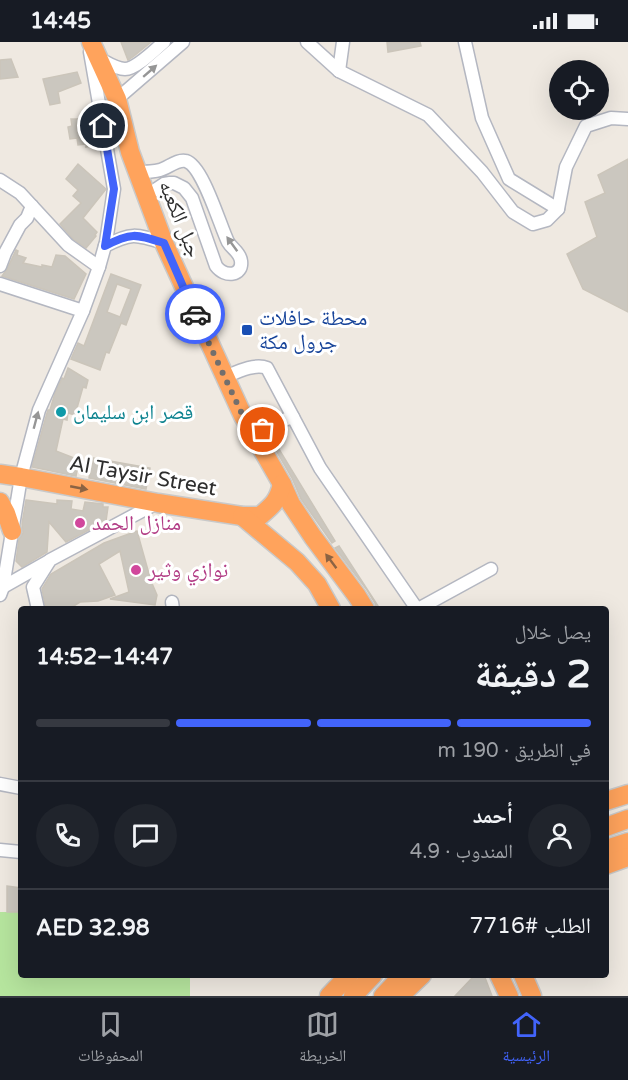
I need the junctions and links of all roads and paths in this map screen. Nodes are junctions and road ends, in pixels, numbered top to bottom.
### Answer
1 (164, 42) edge
2 (183, 42) edge
3 (307, 42) edge
4 (343, 42) edge
5 (465, 42) edge
6 (93, 47) edge
7 (339, 71) junction
8 (117, 99) junction
9 (628, 119) edge
10 (137, 172) junction
11 (0, 180) edge
12 (146, 196) junction
13 (32, 206) junction
14 (558, 209) junction
15 (164, 243) junction
16 (105, 246) junction
17 (0, 266) edge
18 (99, 267) junction
19 (0, 284) edge
20 (83, 311) junction
21 (225, 377) junction
22 (293, 417) junction
23 (256, 439) junction
24 (0, 474) edge
25 (21, 477) junction
26 (282, 484) junction
27 (0, 502) edge
28 (158, 503) junction
29 (242, 516) junction
30 (8, 536) edge
31 (50, 560) junction
32 (491, 569) dead end
33 (1, 591) edge
34 (37, 606) edge
35 (329, 606) edge
36 (363, 606) edge
37 (415, 606) edge
38 (423, 606) edge
39 (0, 784) edge
40 (18, 787) edge
41 (628, 794) edge
42 (609, 800) edge
43 (621, 848) edge
44 (0, 850) edge
45 (18, 852) edge
46 (609, 862) edge
47 (346, 978) edge
48 (370, 978) edge
49 (400, 978) edge
50 (419, 978) edge
51 (500, 978) edge
52 (524, 978) edge
53 (329, 996) edge
54 (352, 996) edge
55 (383, 996) edge
56 (400, 996) edge
57 (509, 996) edge
58 (532, 996) edge

1 - 6 street
8 -> 2 street
3 - 7 street
4 - 7 street
5 - 14 street
6 - 8 highway, جبل الكعبه
6 - 16 street
7 - 14 street
8 - 10 highway, جبل الكعبه
9 - 14 street
10 - 12 highway, جبل الكعبه
12 -> 10 street
11 - 13 street
12 - 15 highway, جبل الكعبه
13 - 17 street
13 - 18 street
15 - 16 street
15 - 21 highway, جبل الكعبه
16 - 18 street
18 - 20 street
19 - 20 street
25 -> 20 street
21 - 22 street
21 - 23 highway, جبل الكعبه
22 - 23 street
22 - 37 street
23 - 26 highway, جبل الكعبه
24 - 25 highway, Al Taysir Street
25 -> 28 highway, Al Taysir Street
25 - 30 street
26 - 29 highway
36 -> 26 highway, جبل الكعبه
27 - 30 highway
28 - 29 highway, Al Taysir Street
28 - 31 street
29 - 35 highway, Al Taysir Street
30 - 33 street
31 - 33 street
31 - 34 street
32 - 38 street
39 - 40 street
41 - 42 highway
43 - 46 highway
44 - 45 street
47 - 53 highway
48 - 54 highway
49 - 55 highway
50 - 56 highway
51 - 57 highway
52 - 58 highway

